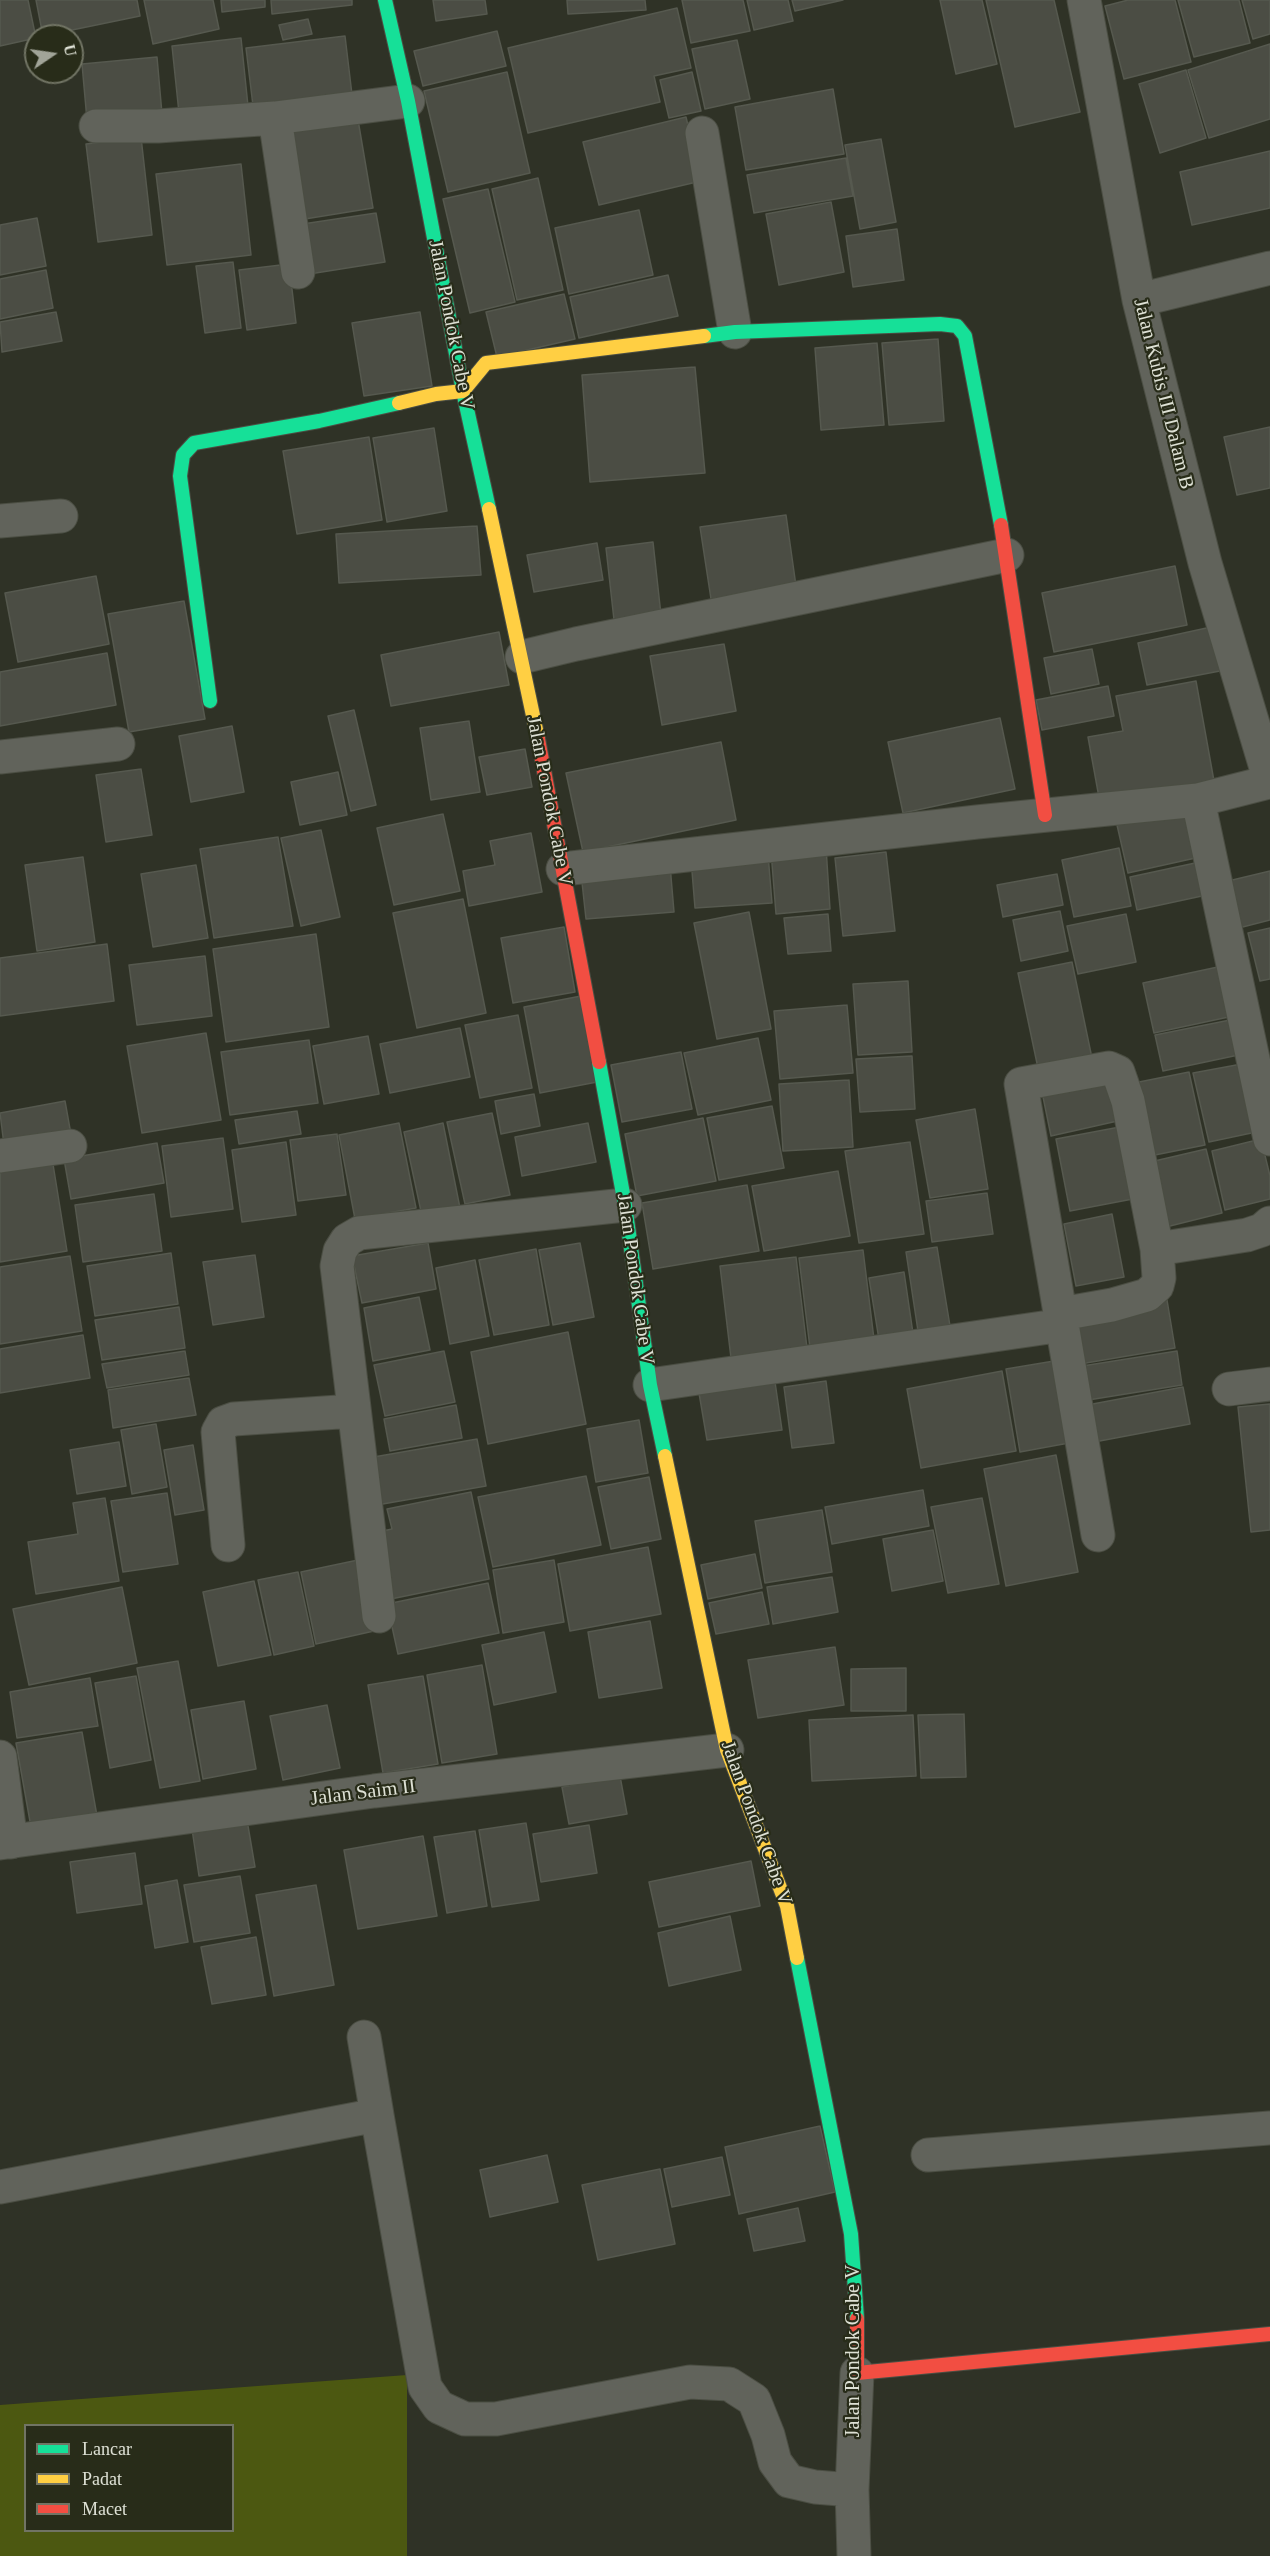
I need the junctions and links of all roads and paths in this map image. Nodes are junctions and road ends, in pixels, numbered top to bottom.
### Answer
1 (385, 0) edge
2 (1084, 0) edge
3 (408, 100) junction
4 (275, 118) junction
5 (96, 126) dead end
6 (702, 133) dead end
7 (1270, 268) edge
8 (298, 272) dead end
9 (1139, 300) junction
10 (735, 332) junction
11 (464, 391) junction
12 (61, 516) dead end
13 (0, 521) edge
14 (1006, 555) junction
15 (522, 657) junction
16 (210, 701) dead end
17 (118, 744) dead end
18 (0, 757) edge
19 (1270, 782) edge
20 (1198, 800) junction
21 (1045, 815) junction
22 (563, 869) junction
23 (1270, 1139) edge
24 (70, 1146) dead end
25 (0, 1155) edge
26 (625, 1204) junction
27 (1270, 1223) edge
28 (1157, 1249) junction
29 (1062, 1319) junction
30 (650, 1384) junction
31 (1270, 1384) edge
32 (1228, 1389) dead end
33 (354, 1411) junction
34 (1098, 1535) dead end
35 (228, 1545) dead end
36 (379, 1616) dead end
37 (728, 1750) junction
38 (0, 1757) edge
39 (6, 1843) edge
40 (364, 2037) dead end
41 (377, 2115) junction
42 (1270, 2128) edge
43 (928, 2155) dead end
44 (0, 2187) edge
45 (1270, 2334) edge
46 (857, 2373) junction
47 (852, 2490) junction
48 (854, 2556) edge

1 - 3 street, Jalan Pondok Cabe V
2 - 9 street, Jalan Kubis III Dalam B
3 - 4 street
3 - 11 street, Jalan Pondok Cabe V
4 - 5 street
4 - 8 street
6 - 10 street
7 - 9 street
9 - 19 street, Jalan Kubis III Dalam B
10 - 11 street
10 - 14 street
11 - 15 street, Jalan Pondok Cabe V
11 - 16 street
12 - 13 street
14 - 15 street
14 - 21 street
15 - 22 street, Jalan Pondok Cabe V
17 - 18 street
19 - 20 street
20 - 21 street
20 - 23 street
21 - 22 street
22 - 26 street, Jalan Pondok Cabe V
24 - 25 street
26 - 30 street, Jalan Pondok Cabe V
26 - 33 street
27 - 28 street
28 - 29 street
28 - 29 street
29 - 30 street
29 - 34 street
30 - 37 street, Jalan Pondok Cabe V
31 - 32 street
33 - 35 street
33 - 36 street
37 - 39 street, Jalan Saim II
37 - 46 street, Jalan Pondok Cabe V
38 - 39 street
40 - 41 street
41 - 44 street
41 - 47 street
42 - 43 street
45 - 46 street
46 - 47 street, Jalan Pondok Cabe V
47 - 48 street, Jalan Pondok Cabe V

